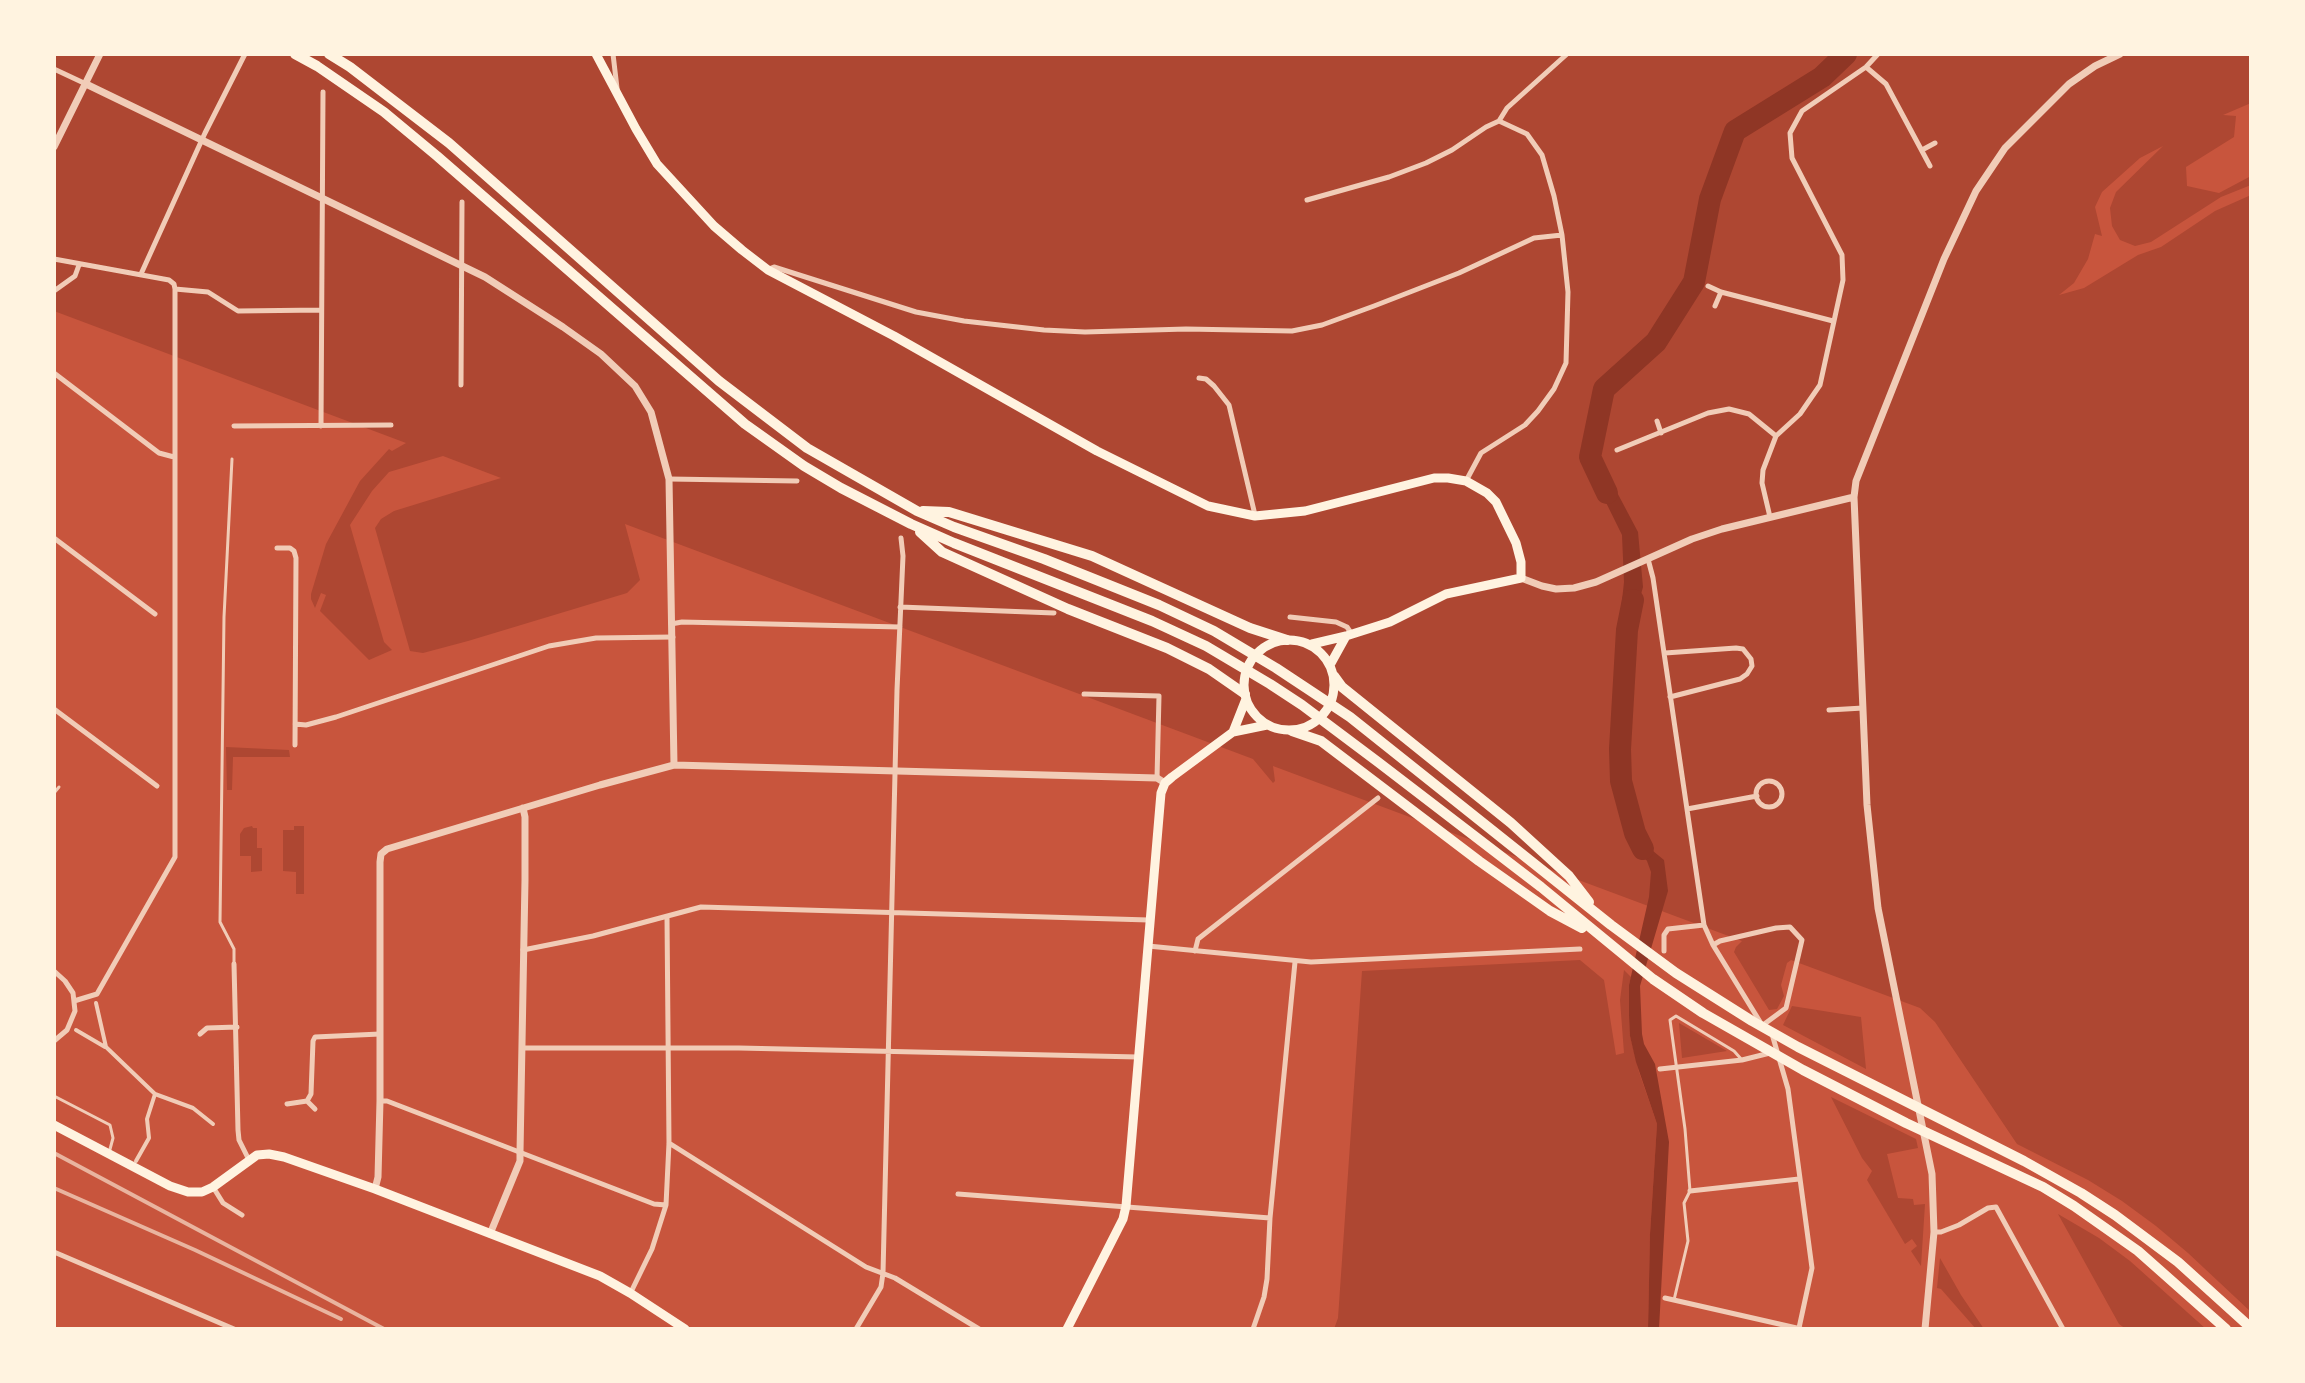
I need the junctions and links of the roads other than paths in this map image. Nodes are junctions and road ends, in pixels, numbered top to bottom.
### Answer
1 (100, 54) edge
2 (245, 54) edge
3 (295, 54) edge
4 (329, 54) edge
5 (596, 54) edge
6 (613, 54) edge
7 (1567, 54) edge
8 (1878, 54) edge
9 (2120, 54) edge
10 (1866, 67) junction
11 (54, 69) edge
12 (86, 84) junction
13 (323, 92) dead end
14 (618, 93) junction
15 (1499, 121) junction
16 (202, 140) junction
17 (1935, 143) dead end
18 (54, 147) edge
19 (1922, 150) junction
20 (1930, 166) dead end
21 (322, 198) junction
22 (1307, 200) dead end
23 (462, 202) dead end
24 (1562, 235) junction
25 (54, 259) edge
26 (461, 264) junction
27 (79, 265) junction
28 (768, 270) junction
29 (141, 274) junction
30 (1708, 286) dead end
31 (175, 289) junction
32 (54, 291) edge
33 (1721, 292) junction
34 (1715, 306) dead end
35 (321, 310) junction
36 (1833, 321) junction
37 (54, 373) edge
38 (1199, 378) dead end
39 (461, 385) dead end
40 (1657, 421) dead end
41 (391, 425) dead end
42 (234, 426) dead end
43 (321, 426) junction
44 (1661, 433) junction
45 (1776, 436) junction
46 (1617, 450) dead end
47 (174, 457) junction
48 (232, 459) dead end
49 (669, 479) junction
50 (797, 481) dead end
51 (1466, 481) junction
52 (1854, 497) junction
53 (917, 511) junction
54 (1255, 516) junction
55 (1770, 517) junction
56 (911, 524) junction
57 (54, 538) edge
58 (901, 538) dead end
59 (277, 548) dead end
60 (1648, 558) junction
61 (1521, 578) junction
62 (900, 607) junction
63 (1054, 613) dead end
64 (155, 614) dead end
65 (1290, 617) dead end
66 (671, 624) junction
67 (900, 627) junction
68 (1349, 635) junction
69 (673, 637) junction
70 (1287, 640) junction
71 (1312, 644) junction
72 (1665, 653) junction
73 (1332, 671) junction
74 (1084, 694) dead end
75 (1246, 697) junction
76 (1670, 697) junction
77 (1863, 708) junction
78 (54, 709) edge
79 (1829, 710) dead end
80 (295, 724) junction
81 (1267, 725) junction
82 (1292, 731) junction
83 (1233, 732) junction
84 (295, 745) dead end
85 (674, 765) junction
86 (895, 771) junction
87 (1161, 780) junction
88 (157, 786) dead end
89 (59, 787) dead end
90 (54, 793) edge
91 (1757, 796) junction
92 (1378, 798) dead end
93 (523, 808) junction
94 (1687, 809) junction
95 (892, 912) junction
96 (1600, 916) junction
97 (667, 917) junction
98 (1150, 920) junction
99 (1704, 925) junction
100 (1601, 938) junction
101 (1713, 945) junction
102 (1148, 946) junction
103 (1580, 949) dead end
104 (523, 950) junction
105 (1195, 951) junction
106 (1664, 951) dead end
107 (1295, 962) junction
108 (234, 964) joint
109 (54, 971) edge
110 (74, 1001) junction
111 (96, 1003) dead end
112 (1763, 1025) junction
113 (237, 1027) junction
114 (76, 1030) dead end
115 (200, 1034) dead end
116 (380, 1034) junction
117 (54, 1041) edge
118 (106, 1047) junction
119 (522, 1048) junction
120 (667, 1048) junction
121 (888, 1051) junction
122 (1778, 1051) junction
123 (1139, 1057) junction
124 (1742, 1060) junction
125 (1675, 1067) junction
126 (1660, 1069) dead end
127 (155, 1094) junction
128 (54, 1096) edge
129 (307, 1101) junction
130 (380, 1101) junction
131 (287, 1104) dead end
132 (315, 1109) dead end
133 (213, 1124) dead end
134 (54, 1125) edge
135 (669, 1143) junction
136 (520, 1152) junction
137 (109, 1153) junction
138 (249, 1160) junction
139 (136, 1161) dead end
140 (1799, 1179) junction
141 (213, 1187) junction
142 (375, 1189) junction
143 (1690, 1191) junction
144 (958, 1194) dead end
145 (666, 1205) junction
146 (1126, 1206) junction
147 (242, 1215) dead end
148 (1270, 1218) junction
149 (1934, 1232) junction
150 (490, 1234) junction
151 (54, 1252) edge
152 (883, 1273) junction
153 (630, 1293) junction
154 (1665, 1298) dead end
155 (1674, 1300) junction
156 (2251, 1328) edge
157 (234, 1329) edge
158 (685, 1329) edge
159 (856, 1329) edge
160 (979, 1329) edge
161 (1067, 1329) edge
162 (1253, 1329) edge
163 (1801, 1329) edge
164 (1925, 1329) edge
165 (2063, 1329) edge
166 (2226, 1329) edge

1 - 12 street
2 - 16 street
3 - 56 highway
4 - 53 highway
5 - 14 main road
6 - 14 street
7 - 15 street
8 - 10 street
9 - 52 street
10 - 19 street
10 - 36 street
11 - 12 street
12 - 16 street
12 - 18 street
13 - 21 street
14 - 28 main road
15 - 22 street
15 - 24 street
16 - 21 street
16 - 29 street
17 - 19 street
19 - 20 street
21 - 26 street
21 - 35 street
23 - 26 street
24 - 28 street
24 - 51 street
25 - 27 street
26 - 39 street
26 - 49 street
27 - 29 street
27 - 32 street
28 - 54 main road
29 - 31 street
30 - 33 street
31 - 35 street
31 - 47 street
33 - 34 street
33 - 36 street
35 - 43 street
36 - 45 street
37 - 47 street
38 - 54 street
40 - 44 street
41 - 43 street
42 - 43 street
44 - 45 street
44 - 46 street
45 - 55 street
47 - 110 street
48 - 108 lane
49 - 50 street
49 - 66 street
51 - 54 main road
51 - 61 main road
52 - 55 street
52 - 77 street
53 - 70 highway
53 - 96 highway
55 - 60 street
56 - 75 highway
56 - 100 highway
57 - 64 street
58 - 62 street
59 - 80 street
60 - 61 street
60 - 72 street
61 - 68 main road
62 - 63 street
62 - 67 street
65 - 68 street
66 - 67 street
66 - 69 street
67 - 86 street
68 - 71 main road
68 - 73 main road
69 - 80 street
69 - 85 street
70 - 71 main road
70 - 75 main road
71 - 73 main road
72 - 76 street
72 - 76 street
73 - 82 main road
73 - 96 highway
74 - 87 street
75 - 81 main road
75 - 83 main road
76 - 94 street
77 - 79 street
77 - 149 street
78 - 88 street
80 - 84 street
81 - 82 main road
81 - 83 main road
82 - 100 highway
83 - 87 main road
85 - 86 street
85 - 93 street
86 - 87 street
86 - 95 street
87 - 98 main road
89 - 90 lane
91 - 91 street
91 - 94 street
92 - 105 street
93 - 104 street
93 - 116 street
94 - 99 street
95 - 97 street
95 - 98 street
95 - 121 street
96 - 156 highway
97 - 104 street
97 - 120 street
98 - 102 main road
99 - 101 street
99 - 106 street
100 - 166 highway
101 - 112 street
101 - 112 street
102 - 105 street
102 - 123 main road
103 - 107 street
104 - 119 street
105 - 107 street
107 - 148 street
108 - 113 street
109 - 110 street
110 - 117 street
111 - 118 street
112 - 122 street
113 - 115 street
113 - 138 street
114 - 118 street
116 - 129 street
116 - 130 street
118 - 127 street
119 - 120 street
119 - 136 street
120 - 121 street
120 - 135 street
121 - 123 street
121 - 152 street
122 - 124 street
122 - 140 street
123 - 146 main road
124 - 125 street
124 - 125 lane
125 - 126 street
125 - 143 lane
127 - 133 street
127 - 139 street
128 - 137 lane
129 - 131 street
129 - 132 street
130 - 136 street
130 - 142 street
134 - 137 main road
135 - 145 street
135 - 152 street
136 - 145 street
136 - 150 street
137 - 141 main road
138 - 141 main road
138 - 142 main road
140 - 143 street
140 - 163 street
141 - 147 street
142 - 150 main road
143 - 155 lane
144 - 146 street
145 - 153 street
146 - 148 street
146 - 161 main road
148 - 162 street
149 - 164 street
149 - 165 street
150 - 153 main road
151 - 157 street
152 - 159 street
152 - 160 street
153 - 158 main road
154 - 155 street
155 - 163 street

